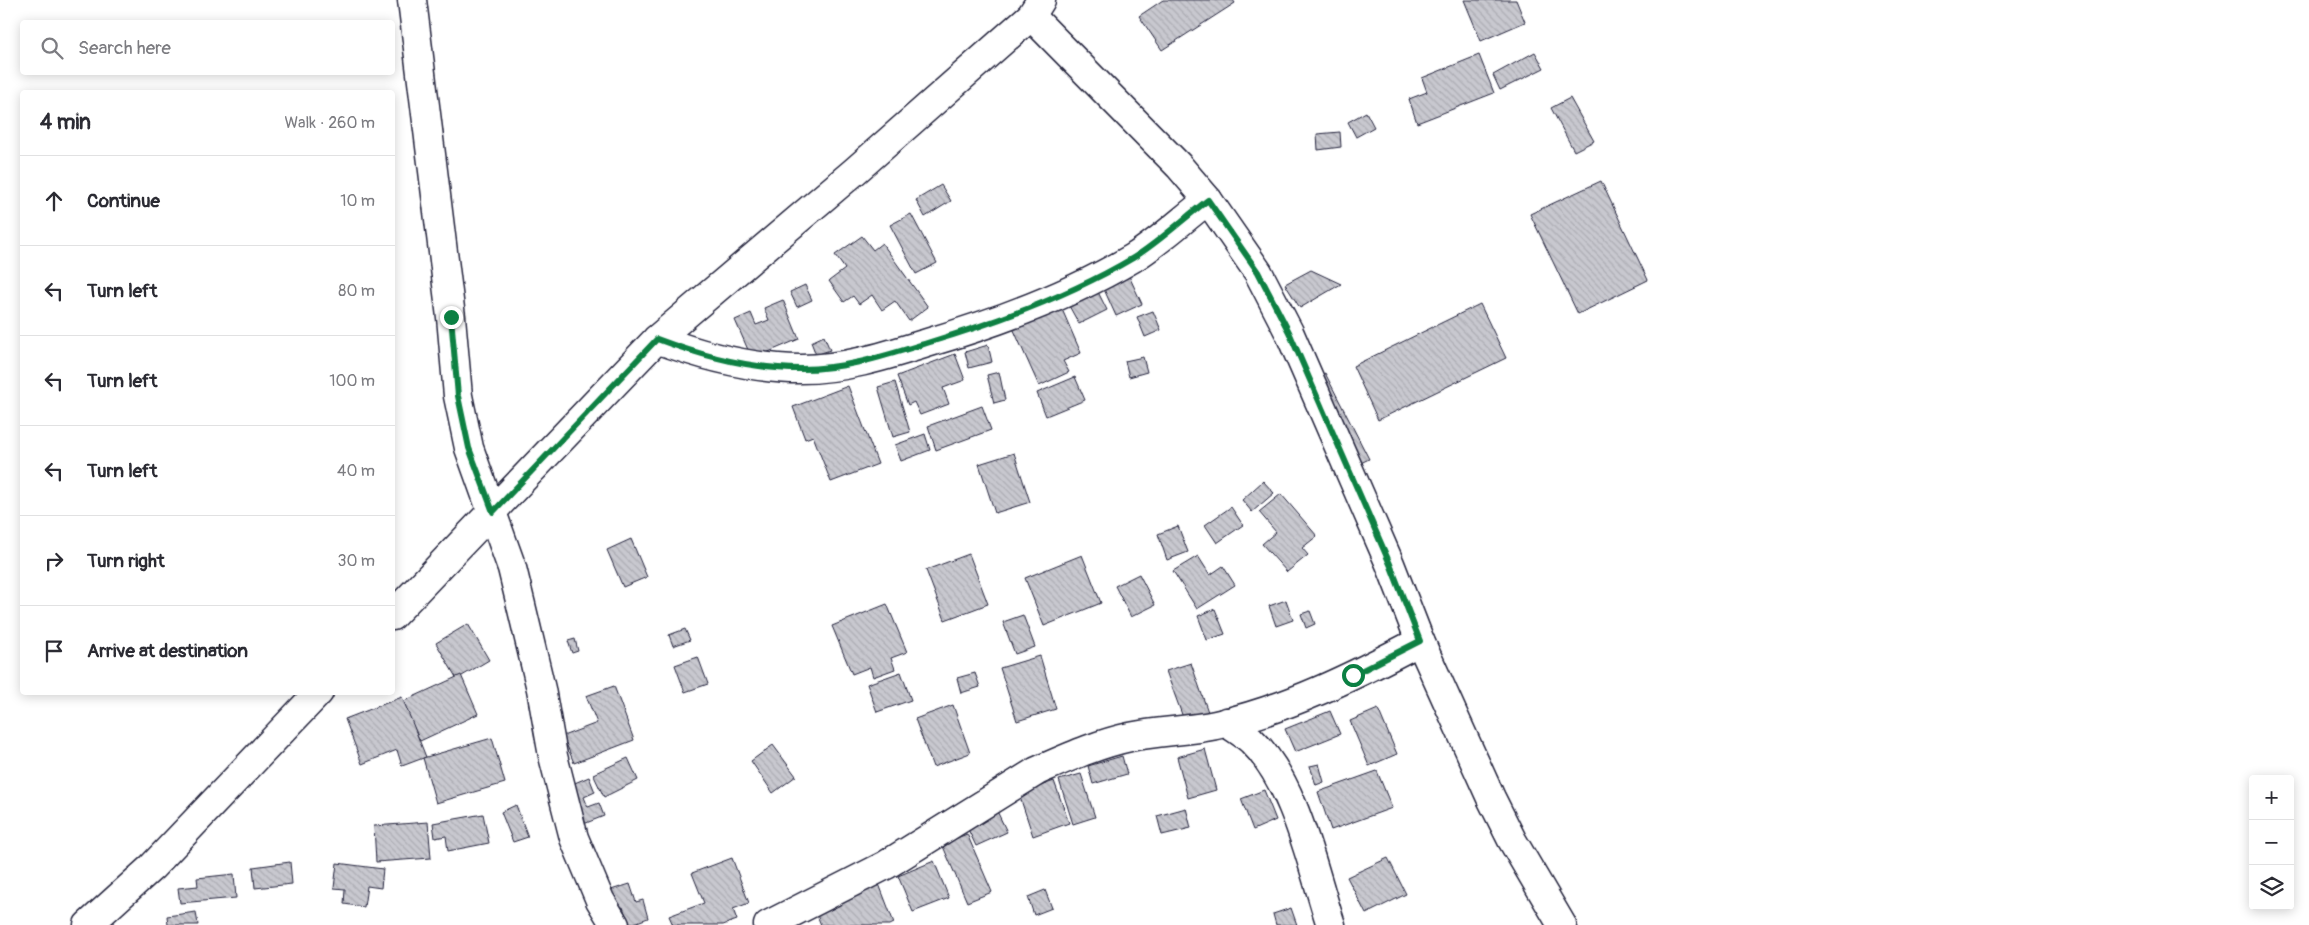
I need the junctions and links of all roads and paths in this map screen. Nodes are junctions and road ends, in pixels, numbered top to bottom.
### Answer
1 (412, 0) edge
2 (1036, 8) edge
3 (1208, 200) junction
4 (657, 339) junction
5 (493, 512) junction
6 (395, 613) edge
7 (1420, 641) junction
8 (316, 695) edge
9 (1226, 722) junction
10 (88, 925) edge
11 (615, 925) edge
12 (768, 925) edge
13 (1331, 925) edge
14 (1562, 925) edge

1 - 5 street
2 - 3 street
2 - 4 street
3 - 4 street
3 - 7 street
4 - 5 street
5 - 6 street
5 - 11 street
7 - 9 street
7 - 14 street
8 - 10 street
9 - 12 street
9 - 13 street

